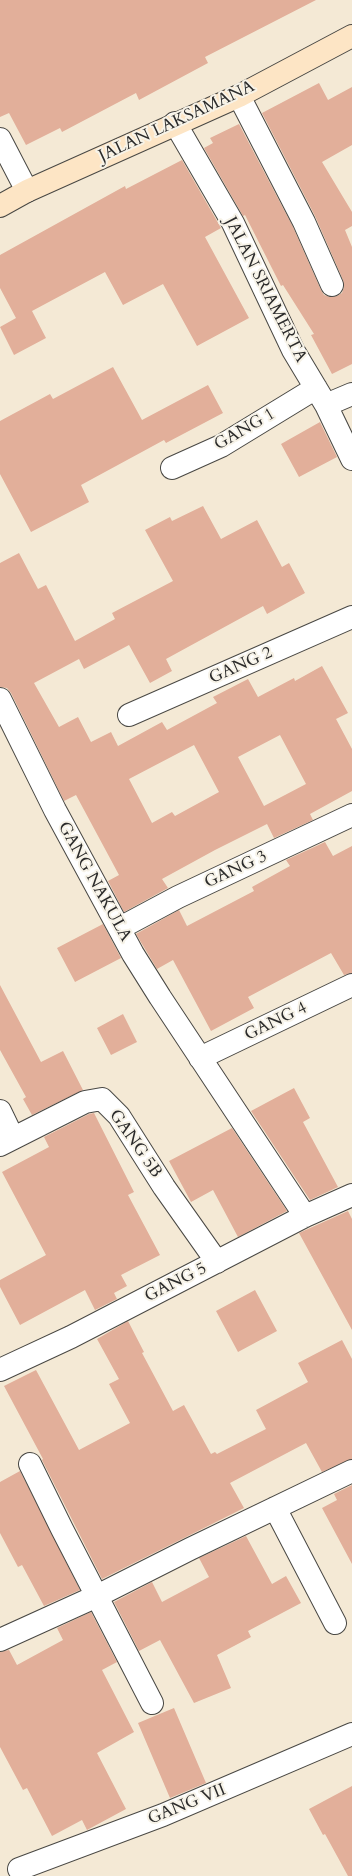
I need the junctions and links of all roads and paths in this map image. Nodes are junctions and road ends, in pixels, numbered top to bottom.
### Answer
1 (352, 36) edge
2 (239, 96) junction
3 (175, 123) junction
4 (0, 139) edge
5 (27, 191) junction
6 (0, 206) edge
7 (332, 285) dead end
8 (352, 394) edge
9 (321, 397) junction
10 (352, 459) edge
11 (172, 468) dead end
12 (352, 617) edge
13 (0, 699) edge
14 (129, 715) dead end
15 (352, 815) edge
16 (120, 928) junction
17 (352, 985) edge
18 (200, 1058) junction
19 (0, 1111) edge
20 (6, 1141) edge
21 (352, 1195) edge
22 (305, 1216) junction
23 (217, 1262) junction
24 (0, 1370) edge
25 (30, 1464) dead end
26 (352, 1470) edge
27 (275, 1508) junction
28 (97, 1596) junction
29 (335, 1623) dead end
30 (0, 1640) edge
31 (152, 1703) dead end
32 (352, 1734) edge
33 (19, 1869) dead end

1 - 2 main road, JALAN LAKSAMANA
2 - 3 main road, JALAN LAKSAMANA
2 - 7 street
3 - 5 main road, JALAN LAKSAMANA
3 - 9 street, JALAN SRIAMERTA
4 - 5 street
5 - 6 main road, JALAN LAKSAMANA
8 - 9 street, GANG 1
9 - 10 street, JALAN SRIAMERTA
9 - 11 street, GANG 1
12 - 14 street, GANG 2
13 - 16 street, GANG NAKULA
15 - 16 street, GANG 3
16 - 18 street, GANG NAKULA
17 - 18 street, GANG 4
18 - 22 street, GANG NAKULA
19 - 20 street
20 - 23 street, GANG 5B
21 - 22 street, GANG 5
22 - 23 street, GANG 5
23 - 24 street, GANG 5
25 - 28 street
26 - 27 street
27 - 28 street
27 - 29 street
28 - 30 street
28 - 31 street
32 - 33 street, GANG VII

